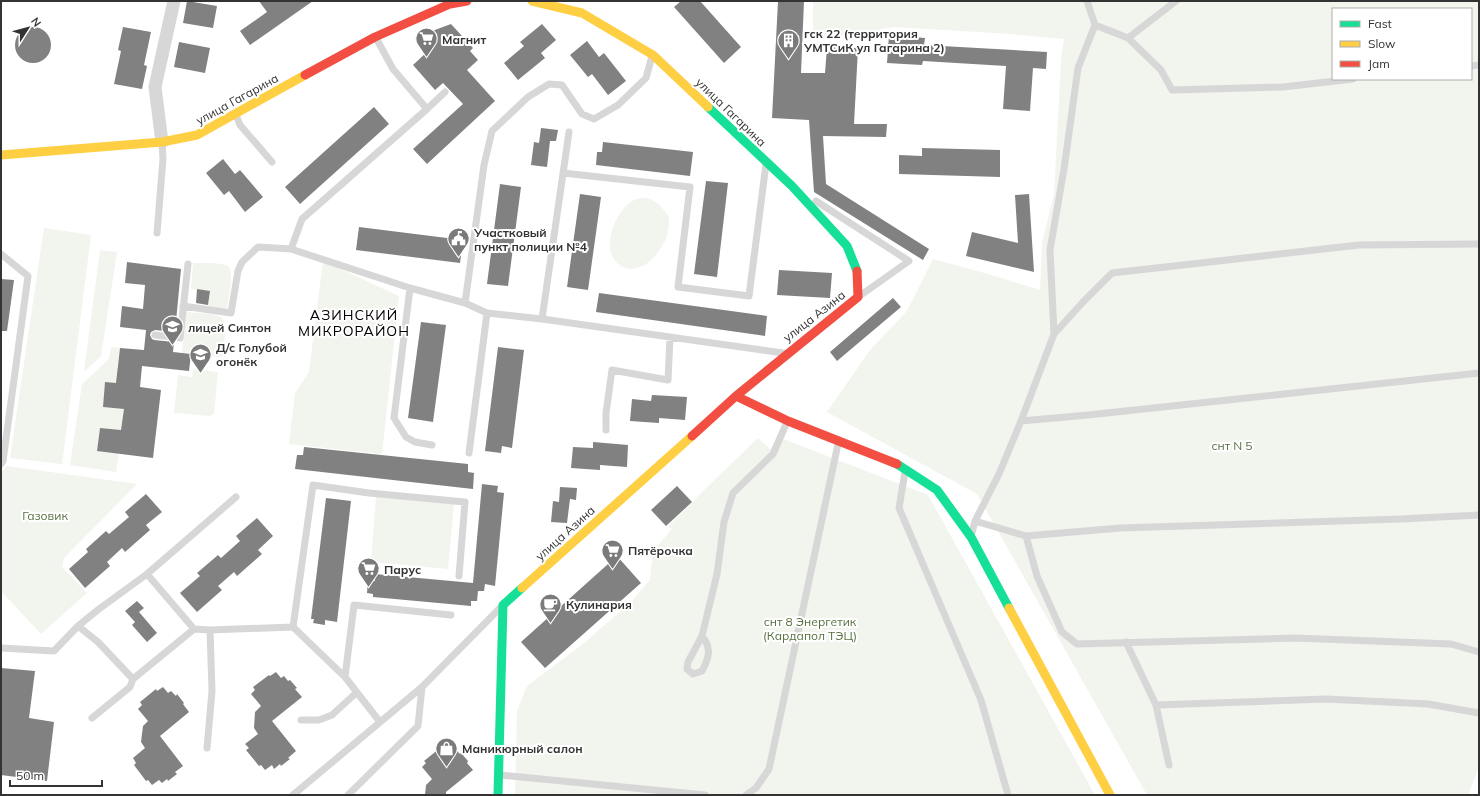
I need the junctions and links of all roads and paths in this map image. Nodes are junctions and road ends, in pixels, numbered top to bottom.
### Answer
1 (174, 1) edge
2 (467, 1) edge
3 (532, 1) edge
4 (1087, 1) edge
5 (1176, 1) edge
6 (1095, 25) junction
7 (375, 37) junction
8 (1128, 38) junction
9 (653, 54) junction
10 (1344, 80) edge
11 (445, 92) dead end
12 (427, 109) junction
13 (236, 113) junction
14 (569, 132) dead end
15 (162, 142) junction
16 (1, 155) edge
17 (272, 162) dead end
18 (766, 162) junction
19 (563, 173) junction
20 (792, 186) junction
21 (157, 232) dead end
22 (1479, 244) edge
23 (291, 249) junction
24 (1, 254) edge
25 (188, 264) dead end
26 (410, 288) junction
27 (858, 297) junction
28 (465, 303) junction
29 (183, 306) junction
30 (487, 313) junction
31 (542, 319) junction
32 (1054, 334) junction
33 (155, 335) dead end
34 (670, 338) junction
35 (786, 354) junction
36 (1479, 373) edge
37 (736, 396) junction
38 (788, 421) junction
39 (1021, 421) junction
40 (606, 430) dead end
41 (838, 442) junction
42 (432, 444) dead end
43 (469, 453) dead end
44 (1, 464) edge
45 (905, 470) junction
46 (236, 497) dead end
47 (1479, 515) edge
48 (975, 521) junction
49 (1026, 536) junction
50 (971, 537) junction
51 (147, 574) junction
52 (459, 576) dead end
53 (503, 605) junction
54 (451, 615) dead end
55 (78, 626) junction
56 (294, 627) junction
57 (194, 628) junction
58 (210, 630) junction
59 (702, 636) junction
60 (1126, 642) junction
61 (1, 648) edge
62 (1479, 652) edge
63 (345, 677) junction
64 (133, 679) junction
65 (422, 687) junction
66 (356, 692) junction
67 (1156, 705) junction
68 (1479, 714) edge
69 (92, 718) dead end
70 (301, 720) dead end
71 (380, 722) junction
72 (207, 748) dead end
73 (1169, 765) dead end
74 (500, 775) junction
75 (293, 795) edge
76 (348, 795) edge
77 (498, 795) edge
78 (705, 795) edge
79 (746, 795) edge
80 (1008, 795) edge
81 (1110, 795) edge

1 - 15 street
2 - 7 street, улица Гагарина
3 - 9 street, улица Гагарина
4 - 6 lane
5 - 8 lane
6 - 8 lane
6 - 32 lane
7 - 12 lane
7 - 13 street, улица Гагарина
8 - 10 lane
9 - 18 street, улица Гагарина
9 - 28 lane
11 - 12 lane
12 - 23 lane
13 - 15 street, улица Гагарина
13 - 17 lane
14 - 19 lane
15 - 16 street, улица Гагарина
15 - 21 lane
18 - 19 lane
18 - 20 street, улица Гагарина
19 - 31 lane
20 - 27 street, улица Гагарина
20 - 27 lane
22 - 32 lane
23 - 26 lane, улица Азина
23 - 29 lane, улица Азина
24 - 44 lane
25 - 29 lane
26 - 28 lane, улица Азина
26 - 42 lane
27 - 35 street, улица Азина
28 - 30 lane, улица Азина
29 - 33 lane
30 - 31 lane, улица Азина
30 - 43 lane
31 - 34 lane, улица Азина
32 - 39 lane
34 - 35 lane, улица Азина
34 - 40 lane
35 - 37 street, улица Азина
36 - 39 lane
37 - 38 street
37 - 53 street, улица Азина
38 - 41 street
38 - 59 lane
39 - 48 lane
41 - 45 street
41 - 79 lane
45 - 50 street
45 - 80 lane
46 - 51 lane
47 - 49 lane
48 - 49 lane
48 - 50 lane
49 - 60 lane
50 - 81 street
51 - 55 lane
51 - 57 lane
52 - 56 lane
53 - 65 lane
53 - 74 street
54 - 63 lane
55 - 61 lane
55 - 64 lane
56 - 58 lane
56 - 63 lane
57 - 58 lane
57 - 64 lane
58 - 72 lane
59 - 59 lane
60 - 62 lane
60 - 67 lane
63 - 66 lane
64 - 69 lane
65 - 71 lane
65 - 76 lane
66 - 70 lane
66 - 71 lane
67 - 68 lane
67 - 73 lane
71 - 75 lane
74 - 77 street
74 - 78 lane

